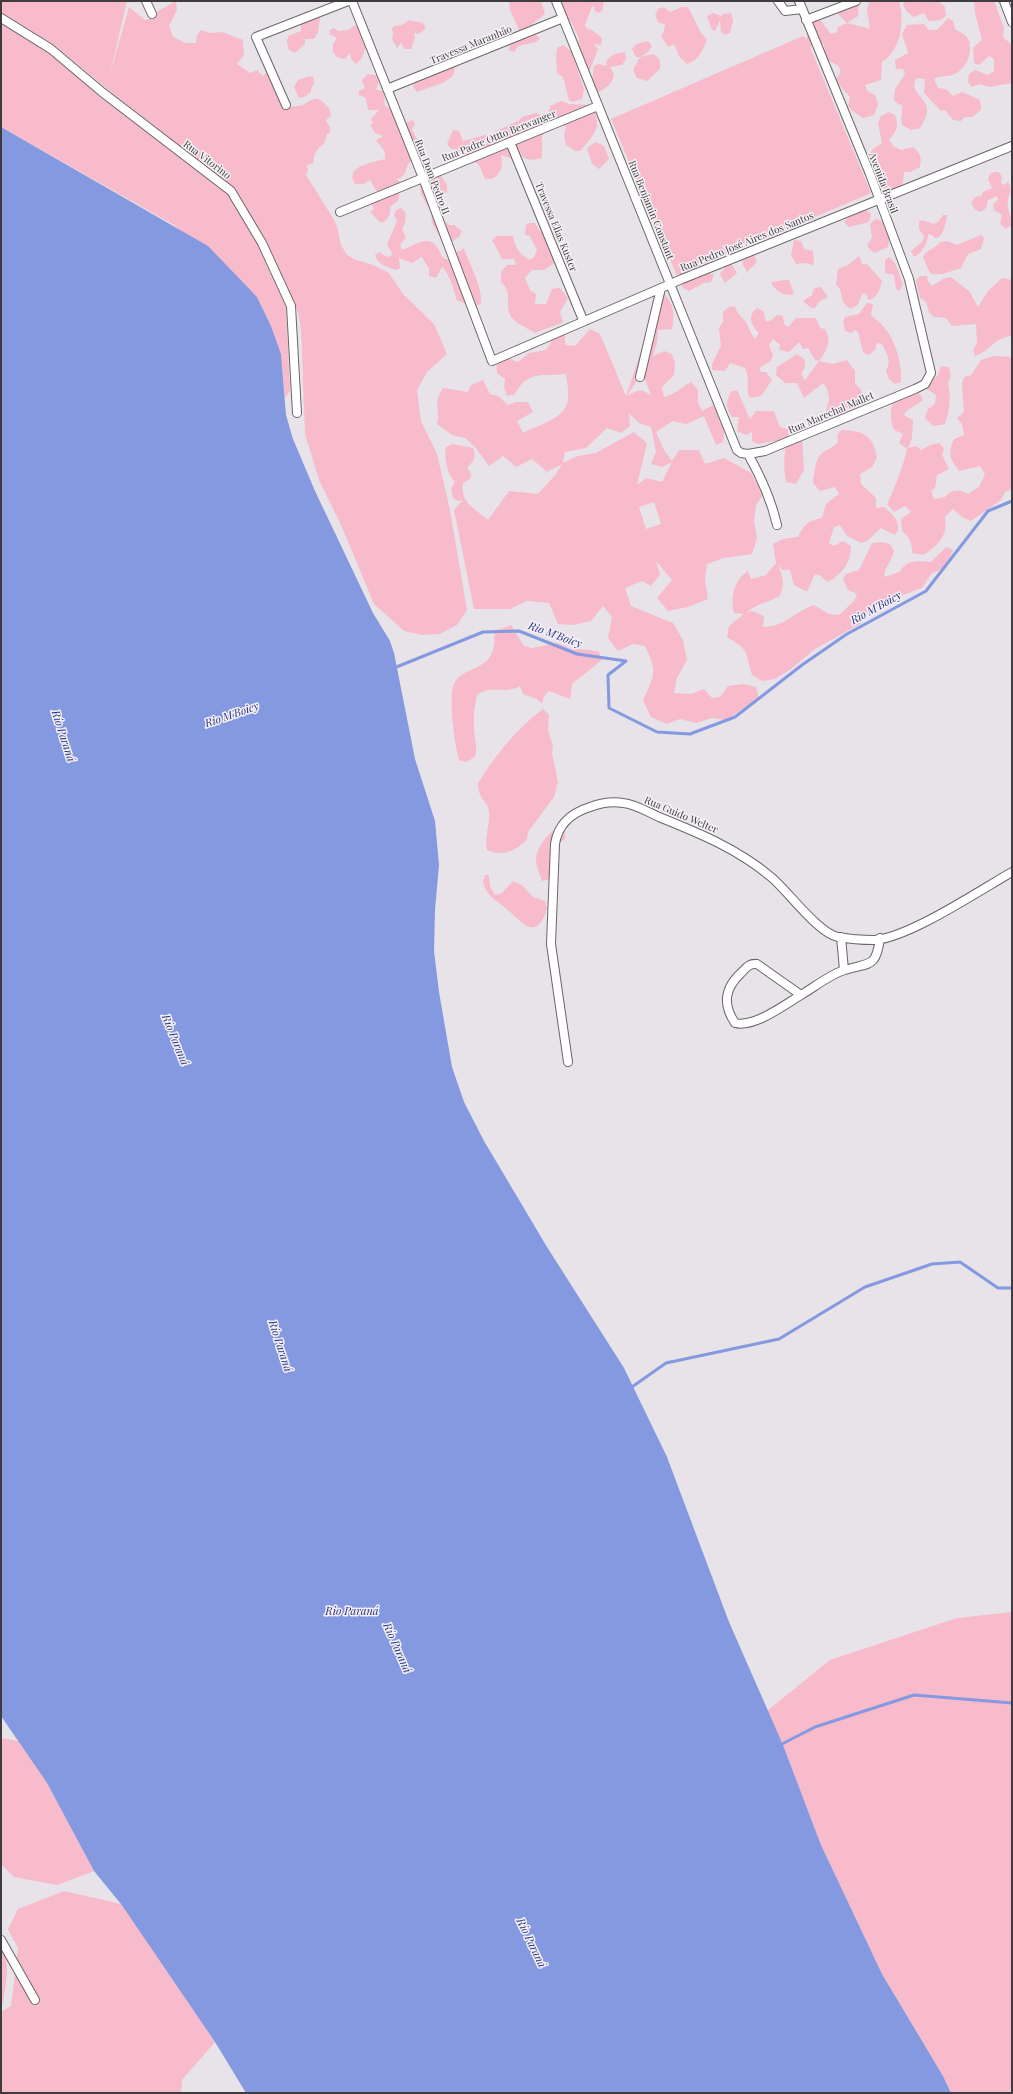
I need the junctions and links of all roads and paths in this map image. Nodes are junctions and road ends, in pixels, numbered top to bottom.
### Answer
1 (146, 1) edge
2 (348, 1) edge
3 (352, 1) edge
4 (556, 1) edge
5 (778, 1) edge
6 (856, 1) edge
7 (1004, 1) edge
8 (801, 5) edge
9 (152, 14) dead end
10 (1, 18) edge
11 (562, 18) junction
12 (806, 20) junction
13 (1012, 22) edge
14 (388, 89) junction
15 (286, 105) dead end
16 (598, 106) junction
17 (510, 142) junction
18 (1012, 146) edge
19 (423, 178) junction
20 (879, 200) junction
21 (340, 212) dead end
22 (670, 284) junction
23 (661, 288) junction
24 (583, 320) junction
25 (492, 360) joint
26 (640, 377) dead end
27 (930, 377) joint
28 (297, 413) dead end
29 (748, 454) junction
30 (777, 525) dead end
31 (1012, 872) edge
32 (841, 937) junction
33 (880, 938) junction
34 (844, 970) junction
35 (801, 995) junction
36 (568, 1062) dead end
37 (1, 1940) edge
38 (35, 2000) dead end

1 - 9 street
2 - 15 street
3 - 14 street, Rua Dom Pedro II
4 - 11 street, Rua Benjamin Constant
5 - 8 street
6 - 12 street
7 - 13 street
8 - 12 street, Avenida Brasil
10 - 28 street, Rua Vitorino
11 - 14 street, Travessa Maranhão
11 - 16 street, Rua Benjamin Constant
12 - 20 street, Avenida Brasil
14 - 19 street, Rua Dom Pedro II
16 - 17 street, Rua Padre Ottto Berwanger
16 - 22 street, Rua Benjamin Constant
17 - 19 street, Rua Padre Ottto Berwanger
17 - 24 street, Travessa Elias Kuster
18 - 20 street, Rua Pedro José Aires dos Santos
19 - 21 street, Rua Padre Ottto Berwanger
19 - 25 street, Rua Dom Pedro II
20 - 22 street, Rua Pedro José Aires dos Santos
20 - 27 street, Avenida Brasil
22 - 23 street, Rua Pedro José Aires dos Santos
22 - 29 street, Rua Benjamin Constant
23 - 24 street, Rua Pedro José Aires dos Santos
23 - 26 street
24 - 25 street, Rua Pedro José Aires dos Santos
27 - 29 street, Rua Marechal Mallet
29 - 30 street
31 - 33 street, Rua Guido Welter
32 - 33 street, Rua Guido Welter
32 - 34 street
32 - 36 street, Rua Guido Welter
33 - 34 street
34 - 35 street
35 - 35 street
37 - 38 street

